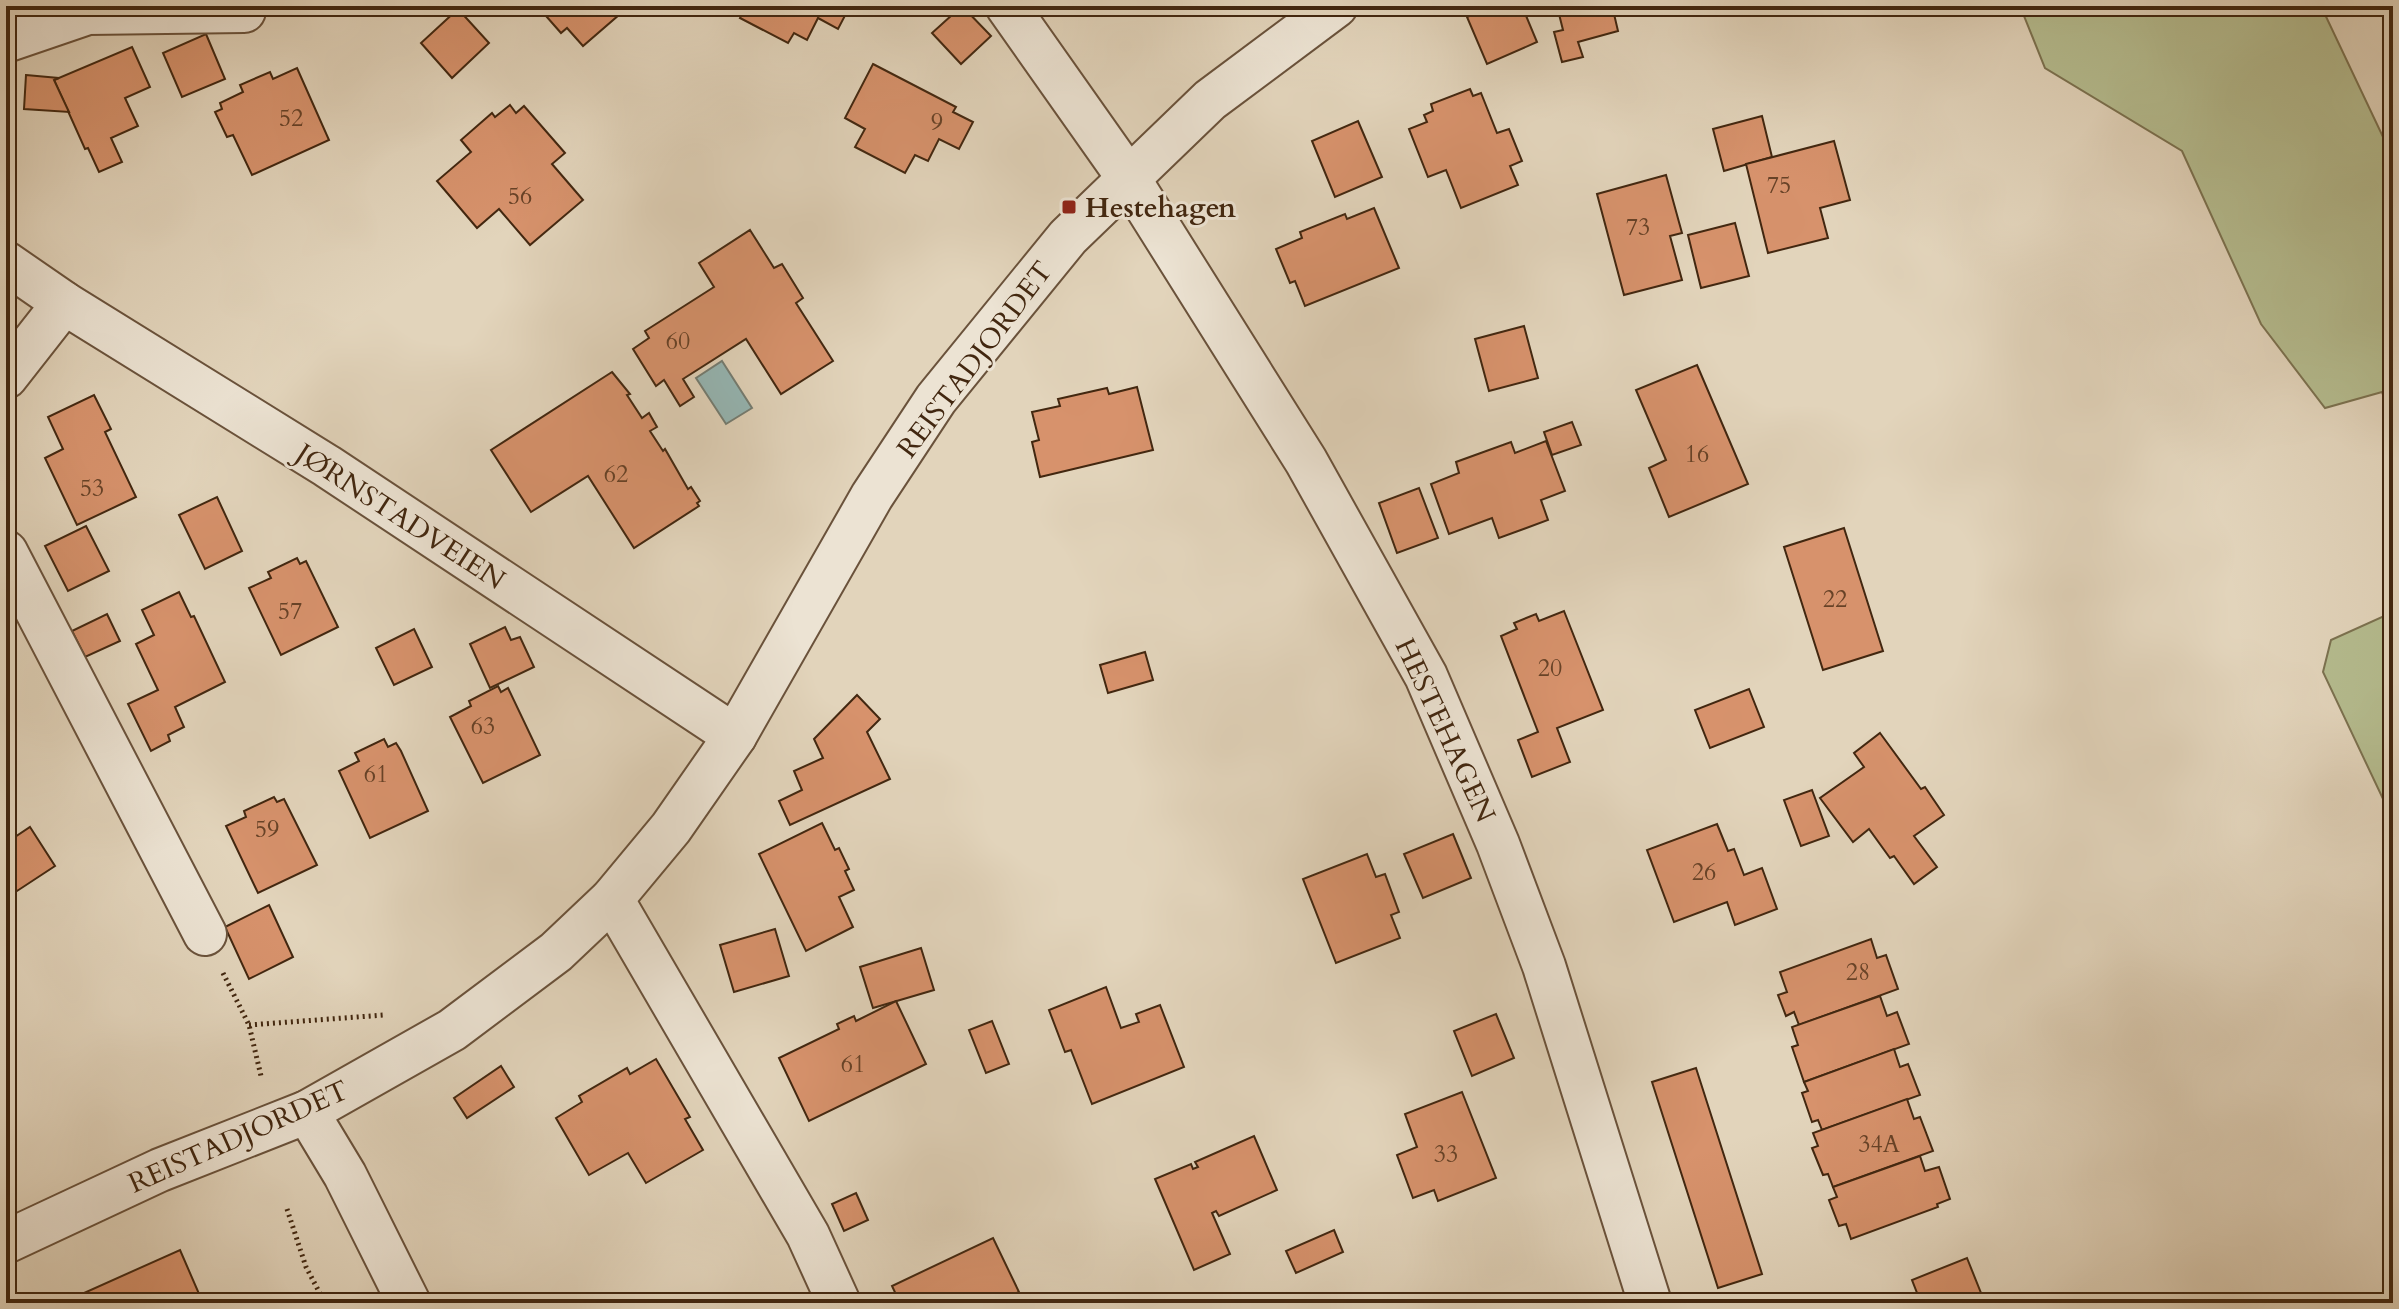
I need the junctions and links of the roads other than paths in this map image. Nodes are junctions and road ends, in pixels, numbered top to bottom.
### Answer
1 (1007, 6) edge
2 (1336, 6) edge
3 (244, 11) dead end
4 (6, 41) edge
5 (1129, 179) junction
6 (6, 263) edge
7 (64, 303) junction
8 (6, 377) edge
9 (6, 552) edge
10 (735, 736) junction
11 (612, 899) junction
12 (205, 934) road end
13 (307, 1112) junction
14 (6, 1242) edge
15 (409, 1303) edge
16 (839, 1303) edge
17 (1650, 1303) edge

1 - 5 street, HESTEHAGEN
2 - 5 street, REISTADJORDET
3 - 4 street
5 - 10 street, REISTADJORDET
5 - 17 street, HESTEHAGEN
6 - 7 street, JØRNSTADVEIEN
7 - 8 street
7 - 10 street, JØRNSTADVEIEN
9 - 12 street
10 - 11 street, REISTADJORDET
11 - 13 street, REISTADJORDET
11 - 16 street
13 - 14 street, REISTADJORDET
13 - 15 street

